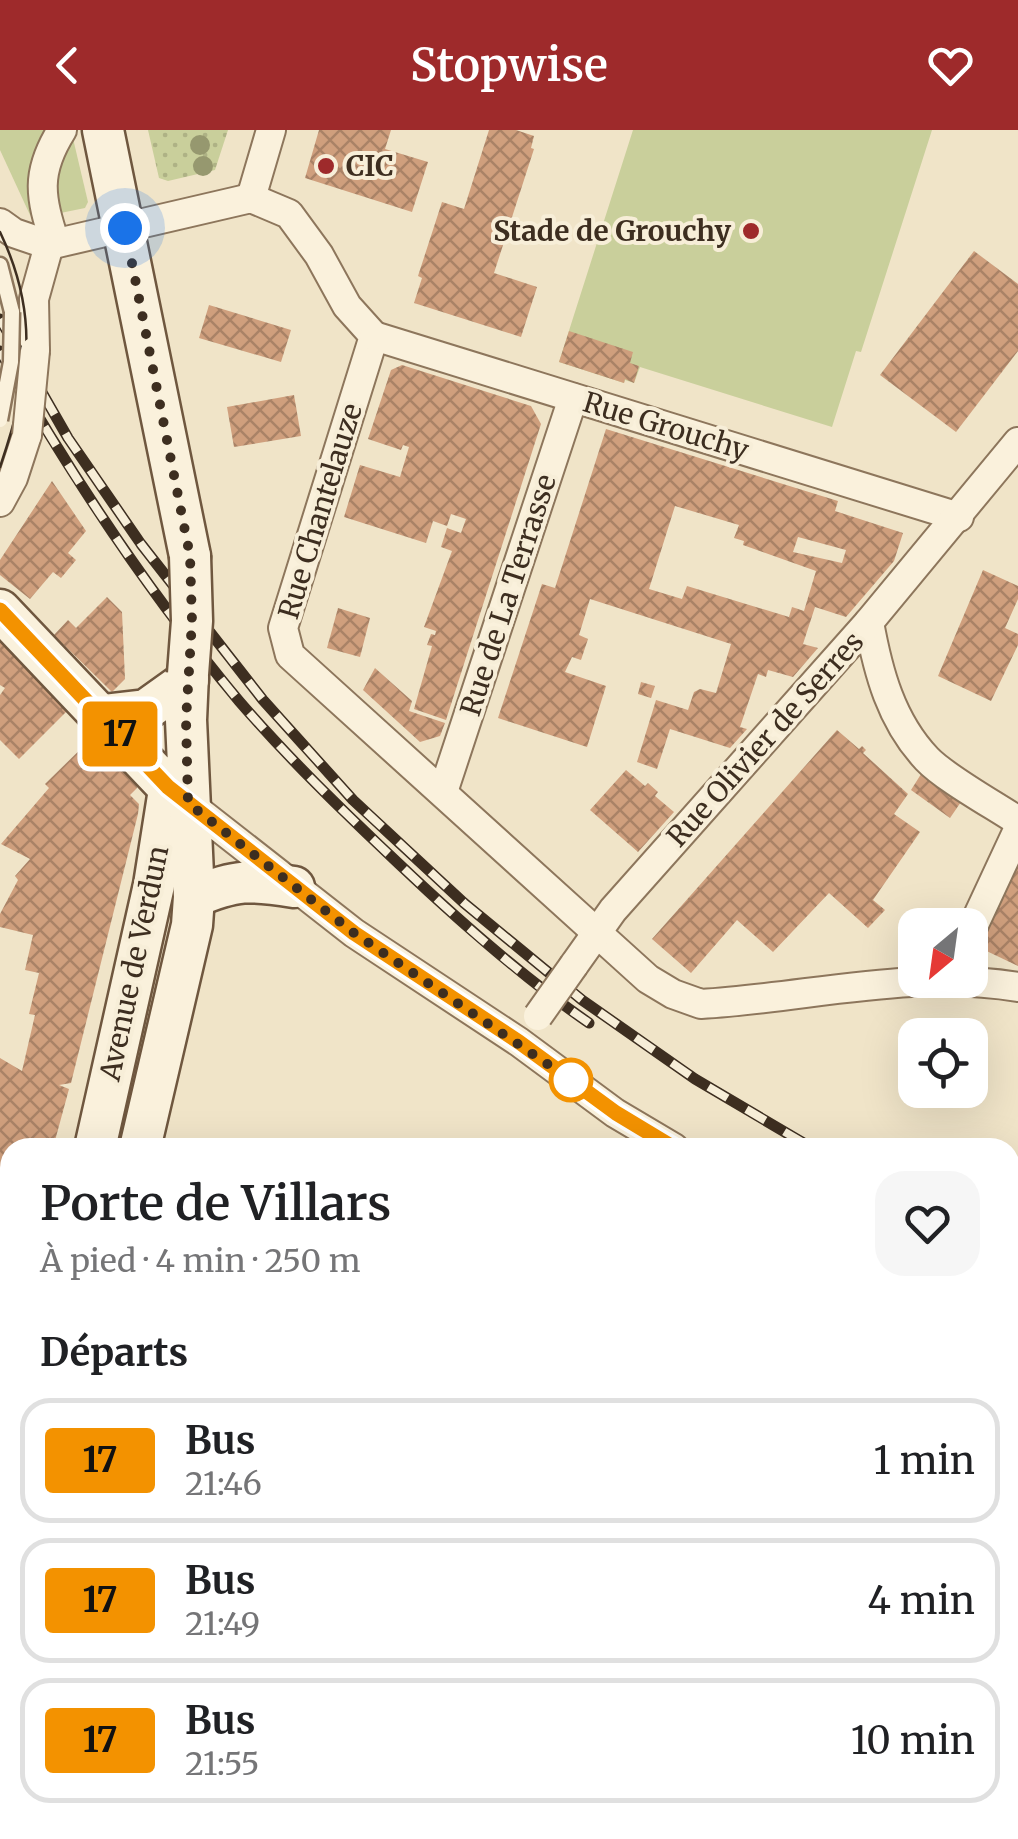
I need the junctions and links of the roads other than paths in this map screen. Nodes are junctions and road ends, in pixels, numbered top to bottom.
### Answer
1 (62, 130) edge
2 (103, 130) edge
3 (271, 130) edge
4 (251, 198) junction
5 (0, 223) edge
6 (125, 228) junction
7 (52, 244) junction
8 (0, 265) edge
9 (374, 336) junction
10 (573, 398) junction
11 (0, 420) edge
12 (1018, 442) edge
13 (0, 502) edge
14 (958, 517) junction
15 (0, 610) edge
16 (869, 622) junction
17 (188, 677) junction
18 (103, 716) junction
19 (443, 792) junction
20 (178, 795) junction
21 (1018, 821) edge
22 (1018, 830) edge
23 (294, 886) junction
24 (194, 897) junction
25 (982, 908) edge
26 (596, 933) junction
27 (898, 984) edge
28 (988, 984) edge
29 (1018, 987) edge
30 (519, 1042) junction
31 (97, 1138) edge
32 (142, 1138) edge
33 (657, 1138) edge

1 - 7 street
2 - 6 main road, Avenue de Verdun
3 - 4 street
4 - 6 street
4 - 9 street
5 - 7 street
6 - 7 street
6 - 17 main road, Avenue de Verdun, bridge
7 - 13 street, bridge
8 - 11 lane, bridge
9 - 10 street, Rue Grouchy
9 - 19 street, Rue Chantelauze
10 - 14 street, Rue Grouchy
10 - 19 street, Rue de La Terrasse
12 - 14 street, Rue Olivier de Serres
14 - 16 street, Rue Olivier de Serres
15 - 18 main road
16 - 21 street
16 - 26 street, Rue Olivier de Serres
17 - 18 main road
17 - 20 main road, Avenue de Verdun
18 - 20 main road
19 - 26 street, Rue Chantelauze
20 - 23 street
20 - 24 main road, Avenue de Verdun
20 - 31 main road, Avenue de Verdun
22 - 25 street
23 - 24 main road
23 - 30 street
24 - 32 main road, Avenue de Verdun
26 - 27 street, Rue Chantelauze
26 - 30 street, Rue Olivier de Serres, bridge
28 - 29 street, Rue Chantelauze
30 - 33 street

